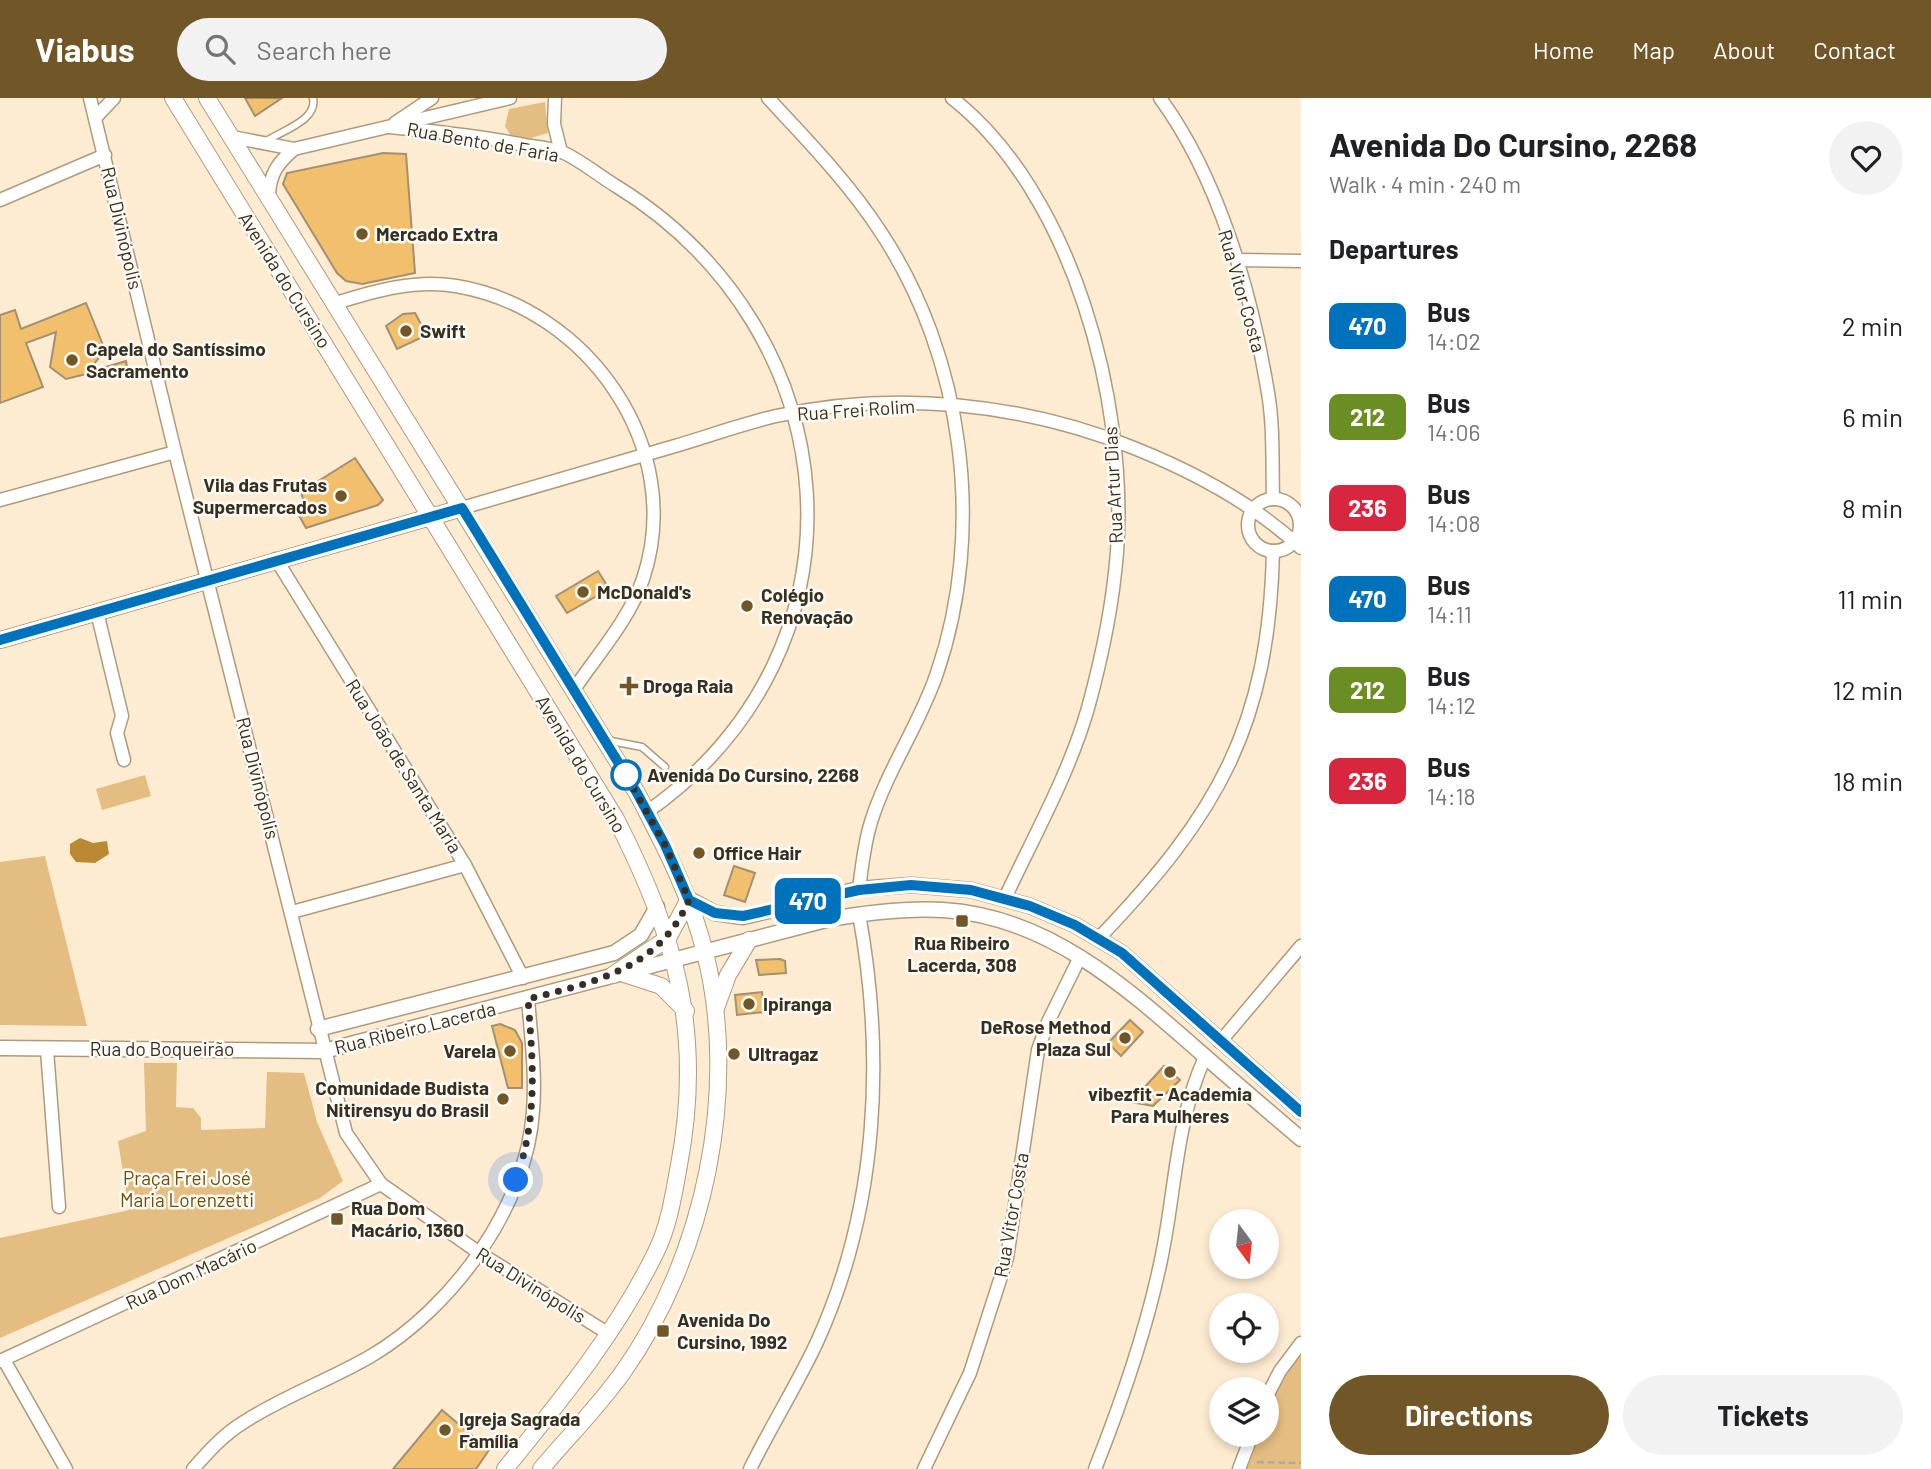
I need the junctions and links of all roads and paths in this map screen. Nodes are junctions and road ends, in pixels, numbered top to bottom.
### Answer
1 (90, 98) edge
2 (114, 98) edge
3 (173, 98) edge
4 (207, 98) edge
5 (313, 98) edge
6 (432, 98) edge
7 (510, 98) edge
8 (555, 98) edge
9 (768, 98) edge
10 (953, 98) edge
11 (1160, 98) edge
12 (95, 118) junction
13 (389, 127) junction
14 (232, 137) junction
15 (261, 145) junction
16 (294, 149) junction
17 (561, 152) junction
18 (105, 155) junction
19 (269, 195) junction
20 (0, 200) edge
21 (1237, 260) junction
22 (1301, 261) edge
23 (336, 303) junction
24 (952, 407) junction
25 (794, 414) junction
26 (1112, 439) junction
27 (175, 452) junction
28 (645, 454) junction
29 (1273, 499) junction
30 (0, 500) edge
31 (462, 508) junction
32 (1252, 511) junction
33 (432, 517) junction
34 (1298, 545) edge
35 (1273, 551) junction
36 (276, 559) junction
37 (207, 580) junction
38 (97, 612) junction
39 (0, 640) edge
40 (573, 691) junction
41 (604, 740) junction
42 (124, 760) dead end
43 (665, 767) dead end
44 (647, 812) junction
45 (465, 865) junction
46 (859, 890) junction
47 (1004, 898) junction
48 (689, 900) junction
49 (657, 907) junction
50 (292, 912) junction
51 (859, 914) junction
52 (668, 938) junction
53 (1099, 938) junction
54 (750, 940) junction
55 (1301, 946) edge
56 (705, 952) junction
57 (1080, 957) junction
58 (674, 960) junction
59 (617, 974) junction
60 (523, 978) junction
61 (528, 999) junction
62 (715, 1010) junction
63 (686, 1012) junction
64 (318, 1029) junction
65 (1220, 1042) junction
66 (0, 1048) edge
67 (47, 1050) junction
68 (324, 1051) junction
69 (1205, 1056) junction
70 (1301, 1112) edge
71 (1301, 1139) edge
72 (381, 1184) junction
73 (59, 1207) dead end
74 (478, 1252) junction
75 (609, 1334) junction
76 (1301, 1343) edge
77 (2, 1360) edge
78 (1277, 1377) edge
79 (1249, 1447) edge
80 (1301, 1463) edge
81 (1245, 1465) edge
82 (66, 1469) edge
83 (193, 1469) edge
84 (505, 1469) edge
85 (541, 1469) edge
86 (750, 1469) edge
87 (924, 1469) edge
88 (1095, 1469) edge

1 - 12 street, Rua Divinópolis
2 - 12 street
3 - 33 main road, Avenida do Cursino
4 - 14 main road, Avenida do Cursino
5 - 15 lane
6 - 13 street
7 - 13 street
8 - 17 street
9 - 24 street
10 - 26 street, Rua Artur Dias
11 - 21 street, Rua Vitor Costa
12 - 18 street, Rua Divinópolis
13 - 16 street
13 - 17 street, Rua Bento de Faria
14 - 15 street
14 - 19 main road, Avenida do Cursino
15 - 16 street
16 - 19 street
17 - 25 street, Rua Bento de Faria
18 - 20 street
18 - 27 street, Rua Divinópolis
19 - 23 main road, Avenida do Cursino
21 - 22 street
21 - 29 street, Rua Vitor Costa
23 - 28 street
23 - 31 main road, Avenida do Cursino
24 - 25 street, Rua Frei Rolim
24 - 26 street, Rua Frei Rolim
24 - 46 street
25 - 28 street, Rua Frei Rolim
25 - 44 street, Rua Bento de Faria
26 - 32 street, Rua Frei Rolim
26 - 47 street, Rua Artur Dias
27 - 30 street
27 - 37 street, Rua Divinópolis
28 - 31 street, Rua Frei Rolim
28 - 40 street
29 - 32 street
29 - 34 street
31 - 33 main road, Rua Frei Rolim
31 - 40 main road, Avenida do Cursino
32 - 34 street, Rua Frei Rolim
32 - 35 street
33 - 36 main road, Rua Frei Rolim
33 - 49 main road, Avenida do Cursino
34 - 35 street
35 - 53 street
36 - 37 main road, Rua Frei Rolim
36 - 45 street, Rua João de Santa Maria
37 - 38 main road, Rua Frei Rolim
37 - 50 street, Rua Divinópolis
38 - 39 main road, Rua Frei Rolim
38 - 42 street
40 - 41 main road, Avenida do Cursino
41 - 43 lane
41 - 44 main road, Avenida do Cursino
44 - 48 main road, Avenida do Cursino
45 - 50 street
45 - 60 street, Rua João de Santa Maria
46 - 47 street
46 - 48 street
47 - 53 street
48 - 52 main road
48 - 56 main road, Avenida do Cursino
49 - 52 main road, Avenida do Cursino
49 - 60 street, Rua Ribeiro Lacerda
50 - 64 street, Rua Divinópolis
51 - 54 street, Rua Ribeiro Lacerda
51 - 57 street, Rua Ribeiro Lacerda
51 - 86 street
52 - 58 main road, Avenida do Cursino
52 - 59 main road
53 - 65 street
54 - 56 street, Rua Ribeiro Lacerda
54 - 62 main road
55 - 65 street
56 - 58 street, Rua Ribeiro Lacerda
56 - 62 main road, Avenida do Cursino
57 - 69 street, Rua Ribeiro Lacerda
57 - 87 street, Rua Vitor Costa
58 - 59 street, Rua Ribeiro Lacerda
58 - 63 main road, Avenida do Cursino
59 - 61 street, Rua Ribeiro Lacerda
59 - 63 main road
60 - 64 street, Rua Ribeiro Lacerda
61 - 68 street, Rua Ribeiro Lacerda
61 - 74 street
62 - 85 main road, Avenida do Cursino
63 - 75 main road, Avenida do Cursino
64 - 68 street, Rua Divinópolis
65 - 70 street
66 - 67 street, Rua do Boqueirão
67 - 68 street, Rua do Boqueirão
67 - 73 street
68 - 72 street, Rua Divinópolis
69 - 71 street, Rua Ribeiro Lacerda
69 - 88 street
72 - 74 street, Rua Divinópolis
72 - 77 street, Rua Dom Macário
74 - 75 street, Rua Divinópolis
74 - 83 street
75 - 84 main road, Avenida do Cursino
76 - 78 street
77 - 82 street
79 - 81 street
80 - 81 path

